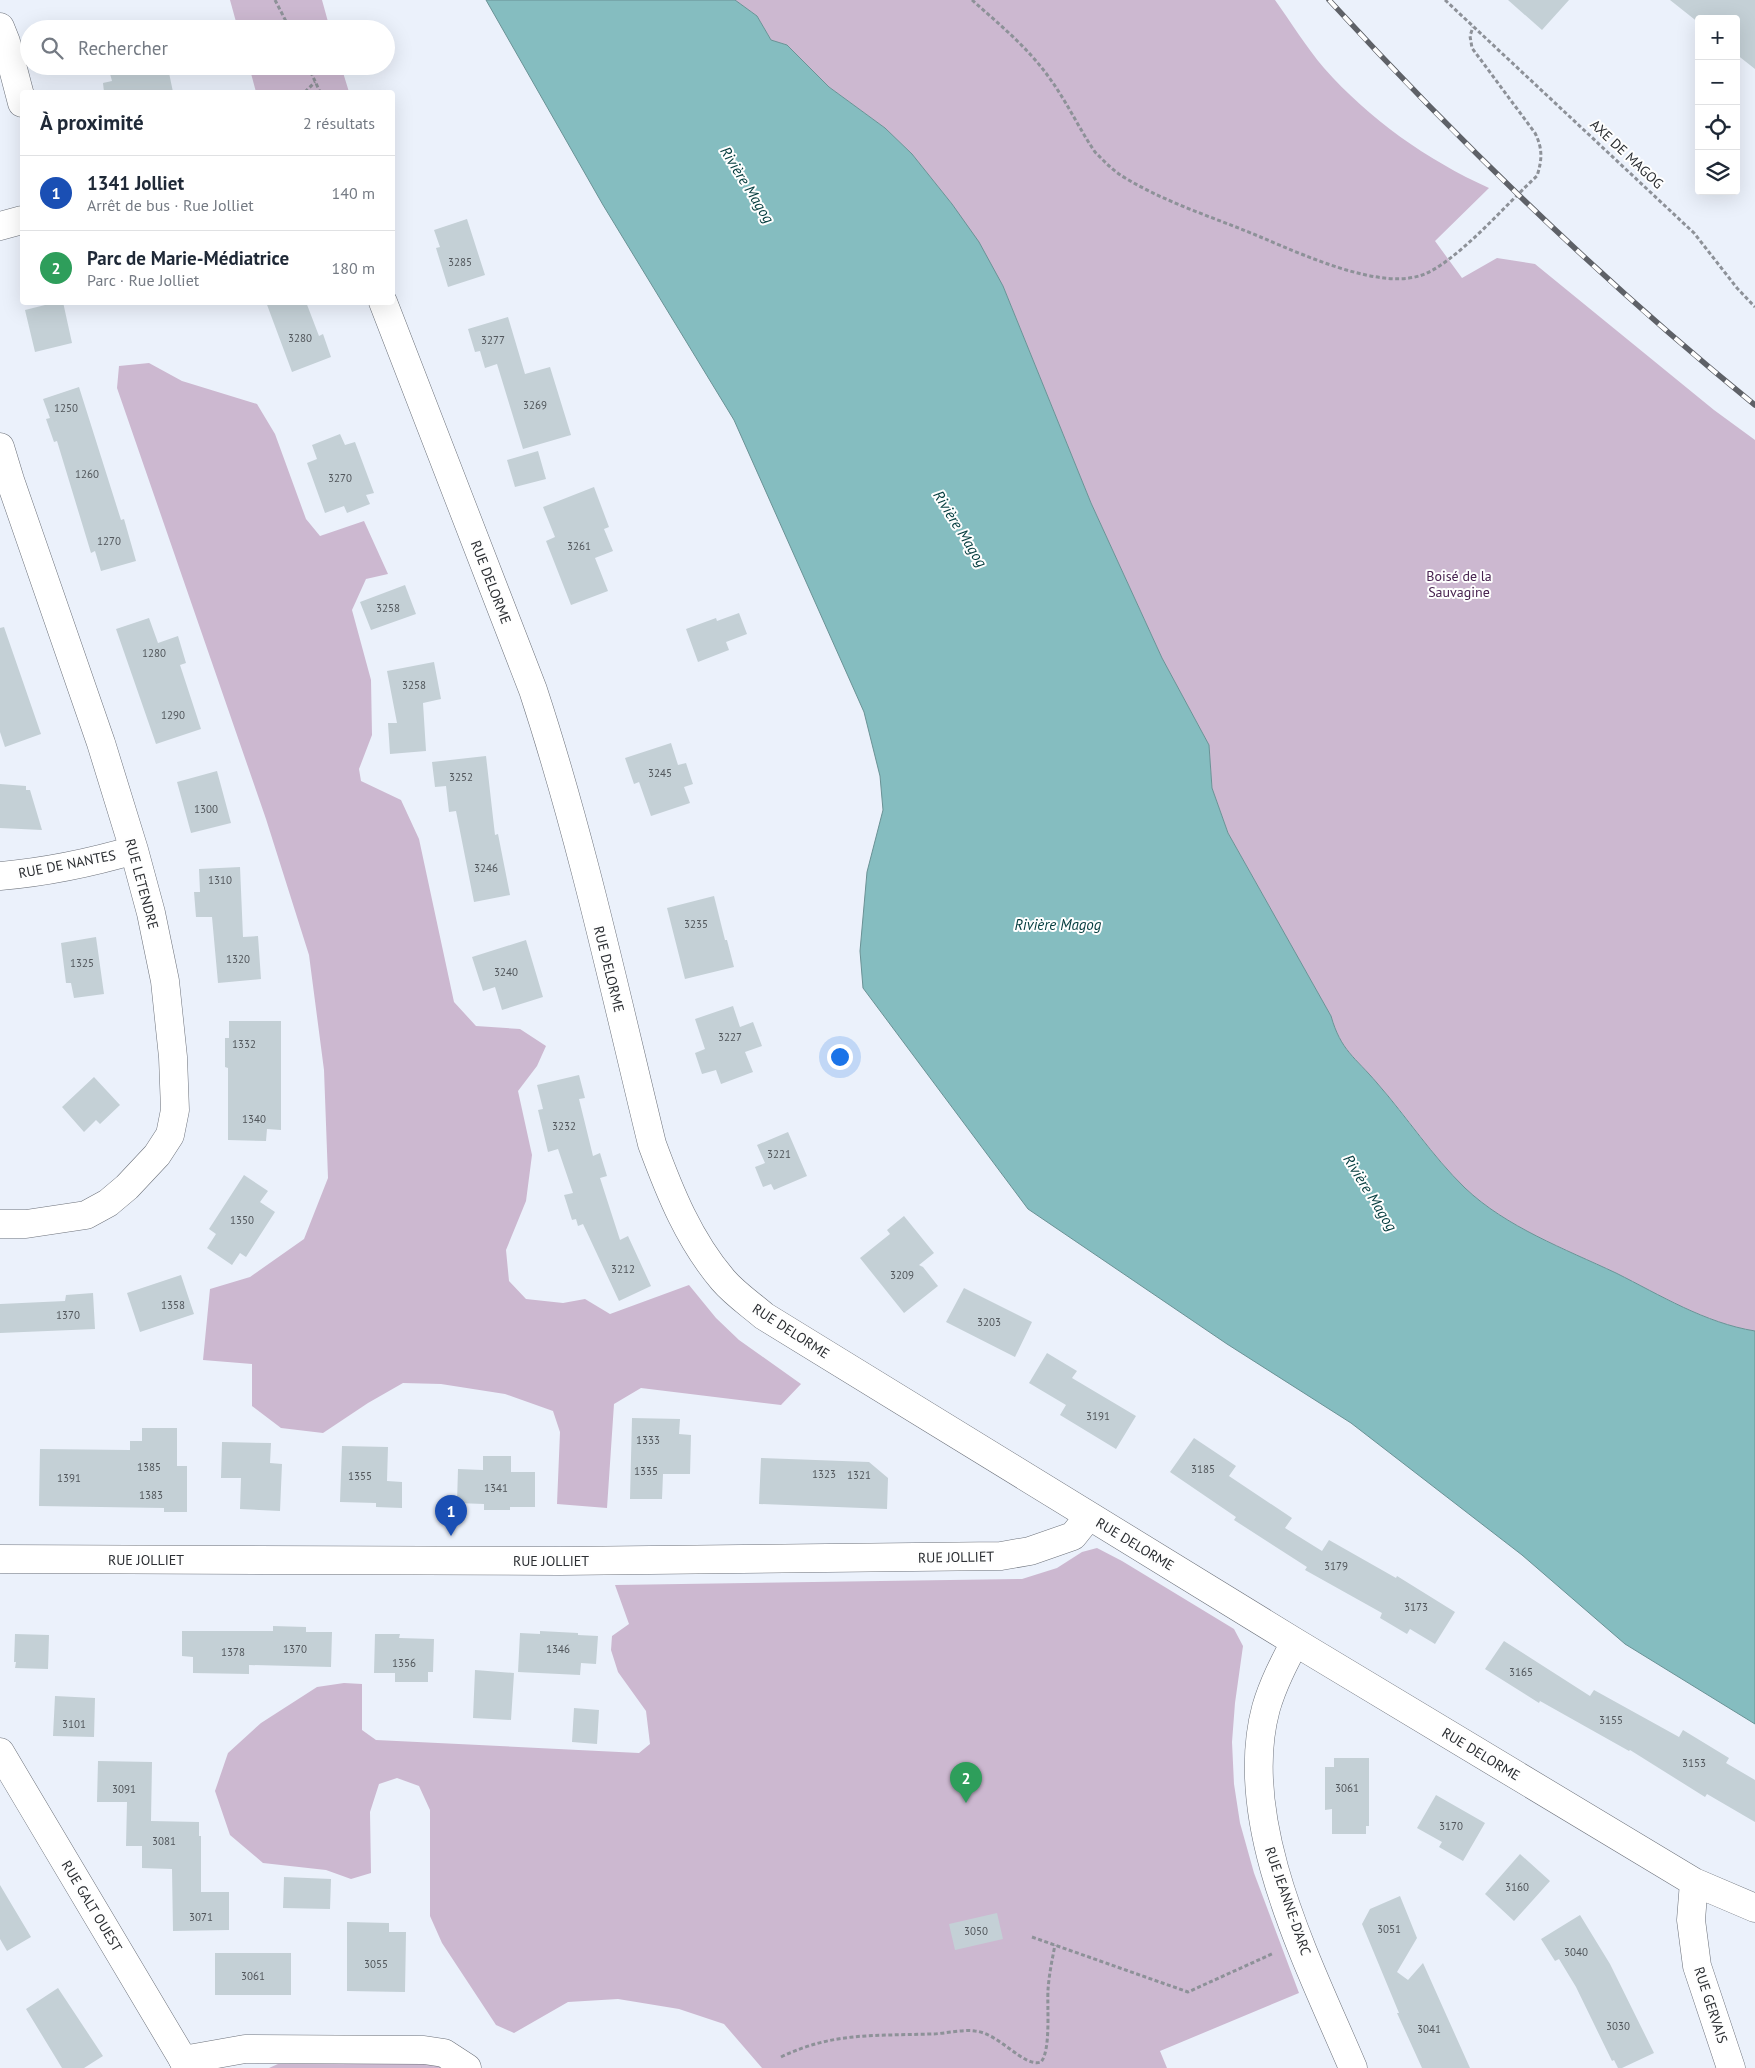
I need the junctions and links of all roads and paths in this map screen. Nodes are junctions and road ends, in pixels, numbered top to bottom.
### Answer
1 (274, 0) edge
2 (972, 0) edge
3 (1445, 0) edge
4 (285, 20) edge
5 (0, 27) edge
6 (1473, 27) junction
7 (312, 75) edge
8 (315, 82) junction
9 (308, 90) edge
10 (319, 90) edge
11 (20, 95) edge
12 (20, 221) edge
13 (0, 226) edge
14 (384, 305) edge
15 (1755, 307) edge
16 (0, 447) edge
17 (134, 850) junction
18 (0, 876) edge
19 (0, 1224) edge
20 (1089, 1516) junction
21 (0, 1559) edge
22 (1295, 1642) junction
23 (0, 1752) edge
24 (1694, 1882) junction
25 (1755, 1908) edge
26 (1032, 1937) dead end
27 (1300, 1941) junction
28 (1055, 1945) junction
29 (781, 2057) dead end
30 (1014, 2058) dead end
31 (186, 2064) edge
32 (1033, 2067) edge
33 (467, 2068) edge
34 (1353, 2068) edge
35 (1732, 2068) edge

1 - 4 path
2 - 6 path
3 - 6 path, AXE DE MAGOG
5 - 11 street
6 - 15 path, AXE DE MAGOG
7 - 8 path
8 - 9 path
8 - 10 path
12 - 13 street
14 - 20 street, RUE DELORME
16 - 17 street, RUE LETENDRE
17 - 18 street, RUE DE NANTES
17 - 19 street, RUE LETENDRE
20 - 21 street, RUE JOLLIET
20 - 22 street, RUE DELORME
22 - 24 street, RUE DELORME
22 - 27 street, RUE JEANNE-D'ARC
23 - 31 street, RUE GALT OUEST
24 - 25 street, RUE DELORME
24 - 35 street, RUE GERVAIS
26 - 28 path
27 - 28 path
27 - 34 street, RUE JEANNE-D'ARC
28 - 32 path
29 - 30 path
31 - 33 street, RUE GALT OUEST

